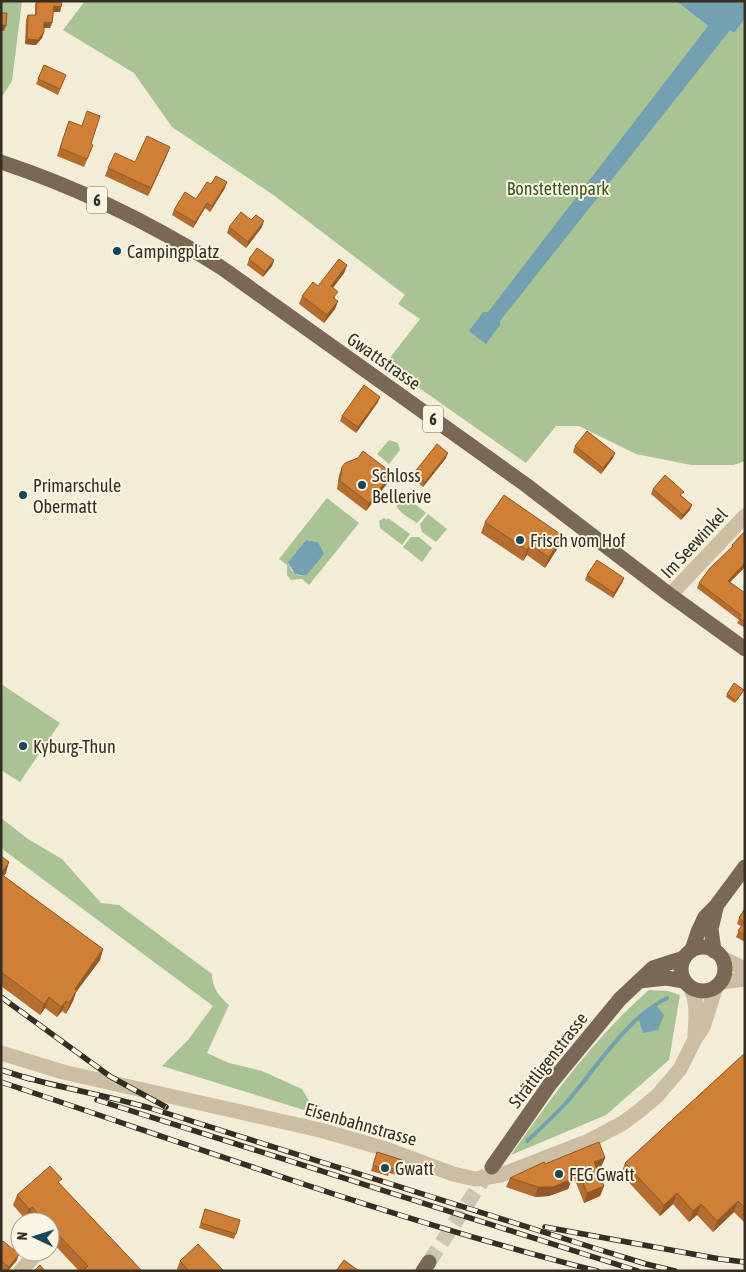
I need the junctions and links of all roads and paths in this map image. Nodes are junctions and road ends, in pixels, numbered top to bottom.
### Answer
1 (1, 162) edge
2 (745, 516) edge
3 (670, 595) junction
4 (745, 649) edge
5 (745, 867) edge
6 (716, 906) junction
7 (688, 954) junction
8 (718, 954) junction
9 (745, 969) edge
10 (745, 979) edge
11 (639, 981) junction
12 (688, 984) junction
13 (718, 985) junction
14 (695, 1039) junction
15 (1, 1053) edge
16 (492, 1167) tunnel mouth

1 - 3 main road, Gwattstrasse / 6
2 - 3 street, Im Seewinkel
3 - 4 main road, Gwattstrasse / 6
5 - 6 main road
6 - 7 main road
6 - 8 main road
7 - 8 main road
7 - 11 main road, Strättligenstrasse
7 - 12 main road
8 - 9 street
8 - 13 main road
10 - 13 street
11 - 12 main road
11 - 16 main road, Strättligenstrasse
12 - 13 main road
12 - 14 street, Eisenbahnstrasse
13 - 14 street, Eisenbahnstrasse
14 - 15 street, Eisenbahnstrasse

